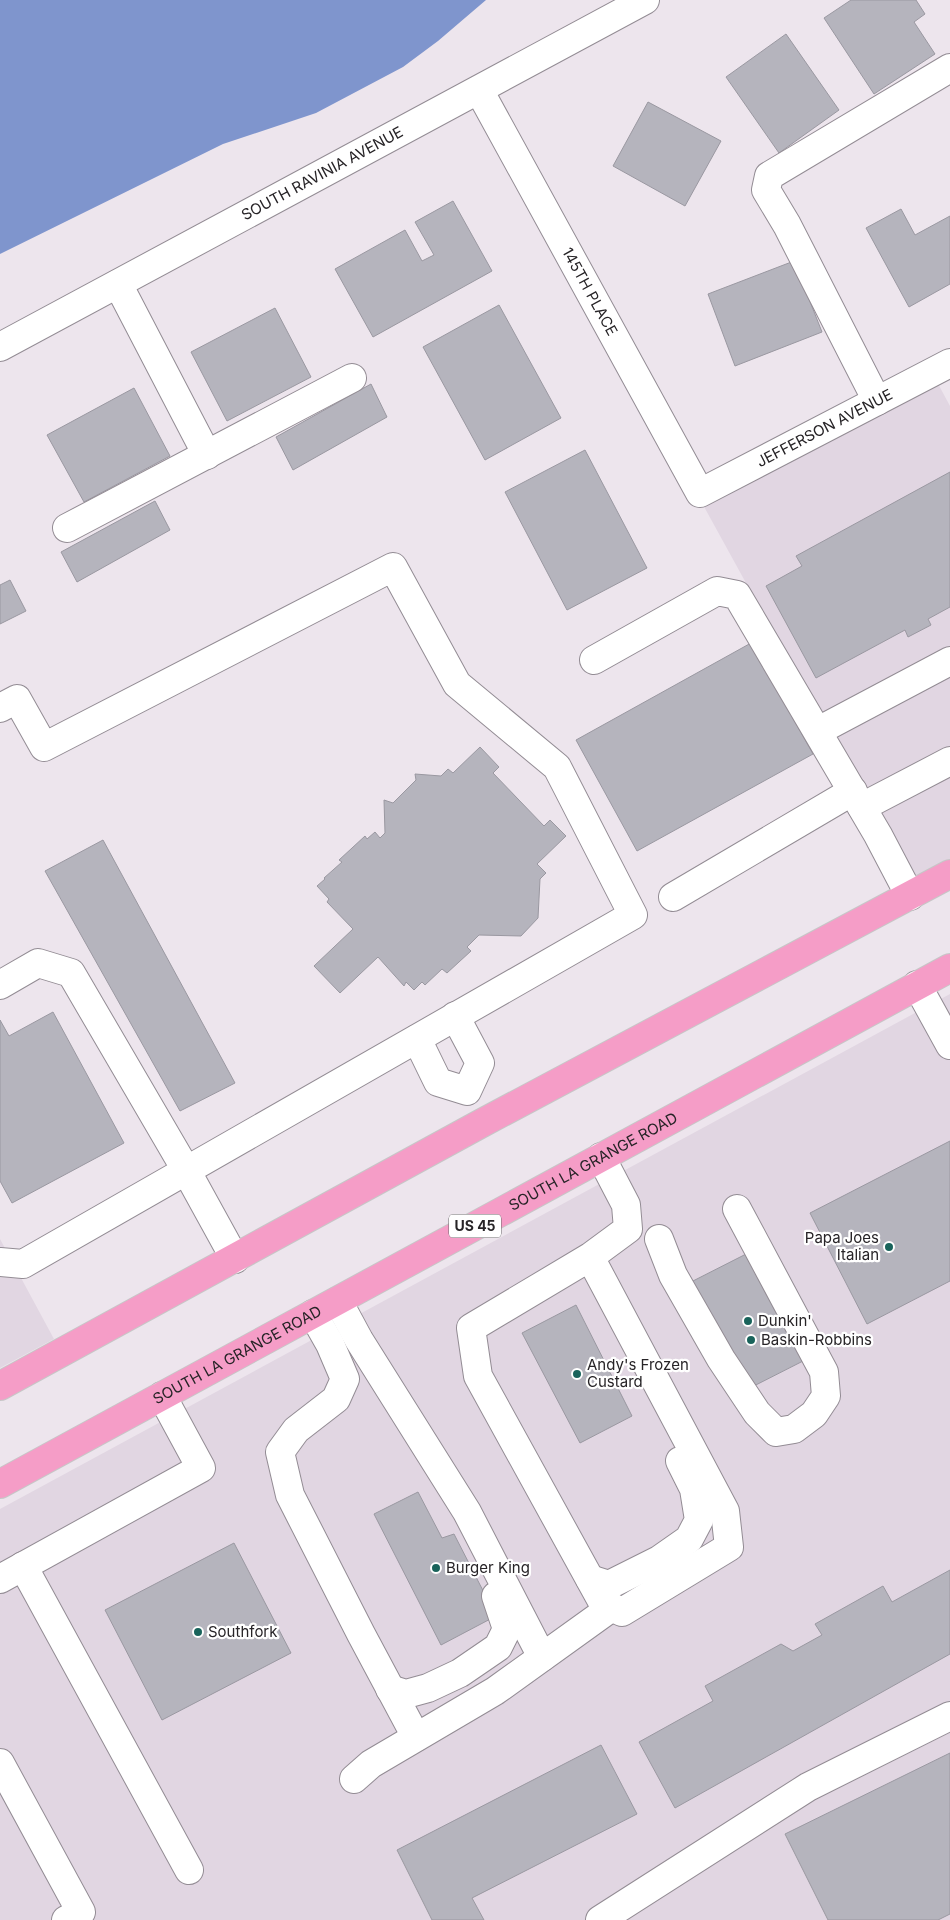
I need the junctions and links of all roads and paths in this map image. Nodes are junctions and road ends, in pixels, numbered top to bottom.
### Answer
1 (645, 0) edge
2 (950, 68) edge
3 (479, 90) junction
4 (118, 284) junction
5 (0, 347) edge
6 (950, 363) edge
7 (352, 378) dead end
8 (877, 401) junction
9 (207, 455) junction
10 (700, 493) joint
11 (67, 528) dead end
12 (594, 660) dead end
13 (950, 661) edge
14 (0, 708) edge
15 (818, 732) junction
16 (950, 761) edge
17 (857, 799) junction
18 (950, 874) edge
19 (910, 896) junction
20 (673, 897) dead end
21 (950, 968) edge
22 (0, 985) edge
23 (917, 986) junction
24 (456, 1016) junction
25 (417, 1039) junction
26 (950, 1045) edge
27 (467, 1091) junction
28 (482, 1123) junction
29 (601, 1157) junction
30 (186, 1170) junction
31 (737, 1209) dead end
32 (659, 1239) dead end
33 (590, 1258) junction
34 (235, 1259) junction
35 (0, 1262) edge
36 (338, 1301) junction
37 (618, 1311) junction
38 (313, 1314) junction
39 (0, 1386) edge
40 (162, 1396) junction
41 (433, 1459) junction
42 (0, 1484) edge
43 (12, 1573) edge
44 (590, 1579) junction
45 (612, 1607) junction
46 (542, 1657) junction
47 (390, 1689) junction
48 (950, 1716) edge
49 (416, 1737) junction
50 (0, 1764) edge
51 (354, 1779) dead end
52 (189, 1870) dead end
53 (66, 1920) edge
54 (600, 1920) edge

1 - 3 street, SOUTH RAVINIA AVENUE
2 - 8 street
3 - 4 street, SOUTH RAVINIA AVENUE
3 - 10 street, 145TH PLACE
4 - 5 street, SOUTH RAVINIA AVENUE
4 - 9 street
6 - 8 street, JEFFERSON AVENUE
7 - 9 street
8 - 10 street, JEFFERSON AVENUE
9 - 11 street
12 - 15 street
13 - 15 street
14 - 24 street
15 - 17 street
16 - 17 street
17 - 19 street
17 - 20 street
18 - 19 highway
19 - 28 highway
21 - 23 highway, SOUTH LA GRANGE ROAD / US 45
22 - 30 street
23 - 26 street
23 - 29 highway, SOUTH LA GRANGE ROAD / US 45
24 - 25 street
24 - 27 street
25 - 27 street
25 - 30 street
27 - 28 street
28 - 34 highway
29 - 33 street
29 - 36 highway, SOUTH LA GRANGE ROAD / US 45
30 - 34 street
30 - 35 street
31 - 32 street
33 - 37 street
33 - 44 street
34 - 39 highway
36 - 38 highway, SOUTH LA GRANGE ROAD / US 45
36 - 41 street
37 - 44 street
37 - 45 street
38 - 40 highway, SOUTH LA GRANGE ROAD / US 45
38 - 47 street
40 - 42 highway, SOUTH LA GRANGE ROAD / US 45
40 - 43 street
41 - 46 street
41 - 47 street
43 - 52 street
44 - 45 street
45 - 46 street
46 - 49 street
47 - 49 street
48 - 54 street
49 - 51 street
50 - 53 street

